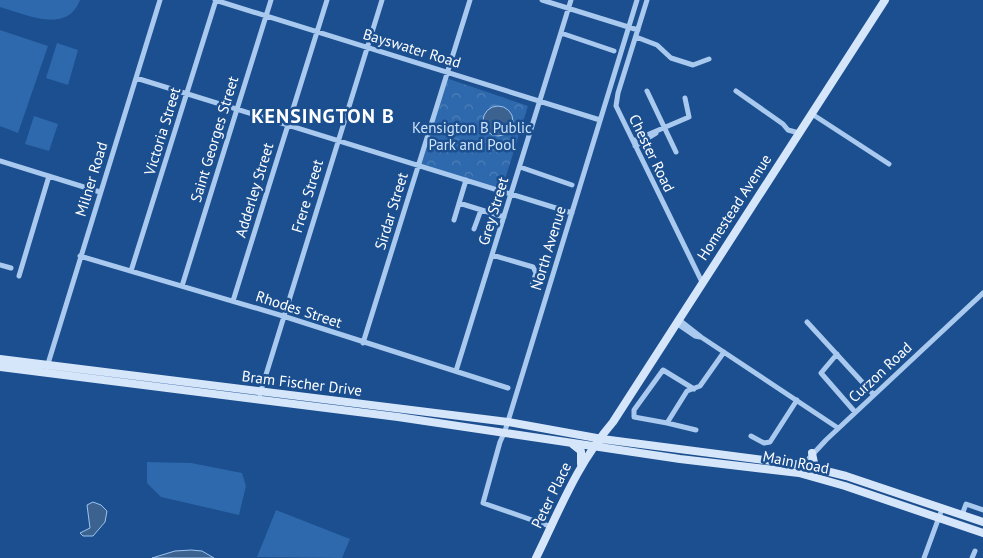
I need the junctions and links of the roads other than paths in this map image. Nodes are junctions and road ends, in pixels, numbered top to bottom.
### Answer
1 (160, 0) edge
2 (216, 0) edge
3 (271, 0) edge
4 (327, 0) edge
5 (382, 0) edge
6 (470, 0) edge
7 (542, 0) edge
8 (571, 0) edge
9 (637, 0) edge
10 (648, 0) edge
11 (885, 0) edge
12 (568, 8) junction
13 (266, 16) junction
14 (628, 27) junction
15 (638, 30) junction
16 (317, 32) junction
17 (561, 32) junction
18 (636, 37) junction
19 (367, 48) junction
20 (614, 50) dead end
21 (709, 59) dead end
22 (448, 72) junction
23 (136, 78) junction
24 (647, 91) dead end
25 (736, 91) dead end
26 (187, 93) junction
27 (685, 98) dead end
28 (540, 101) junction
29 (237, 108) junction
30 (812, 114) junction
31 (600, 120) junction
32 (288, 125) junction
33 (663, 128) junction
34 (796, 132) junction
35 (338, 140) junction
36 (634, 144) junction
37 (676, 152) dead end
38 (0, 161) edge
39 (889, 164) dead end
40 (418, 165) junction
41 (520, 167) junction
42 (49, 176) junction
43 (466, 180) junction
44 (572, 185) dead end
45 (100, 192) junction
46 (511, 194) junction
47 (459, 203) junction
48 (481, 210) junction
49 (572, 213) junction
50 (504, 217) junction
51 (454, 220) dead end
52 (474, 229) dead end
53 (492, 255) junction
54 (80, 256) junction
55 (0, 265) edge
56 (11, 268) dead end
57 (131, 271) junction
58 (19, 276) dead end
59 (702, 282) junction
60 (532, 284) dead end
61 (182, 286) junction
62 (983, 293) edge
63 (233, 301) junction
64 (283, 316) junction
65 (677, 321) junction
66 (807, 322) dead end
67 (363, 343) junction
68 (724, 352) junction
69 (837, 354) junction
70 (0, 359) edge
71 (0, 367) edge
72 (47, 370) junction
73 (456, 371) junction
74 (508, 388) dead end
75 (694, 388) junction
76 (874, 395) junction
77 (260, 396) junction
78 (797, 400) junction
79 (855, 412) junction
80 (508, 422) junction
81 (613, 422) junction
82 (667, 423) junction
83 (839, 427) junction
84 (696, 430) dead end
85 (506, 431) junction
86 (751, 436) dead end
87 (570, 442) junction
88 (598, 442) junction
89 (621, 442) junction
90 (812, 453) junction
91 (581, 464) junction
92 (802, 465) junction
93 (819, 469) junction
94 (799, 473) junction
95 (942, 509) junction
96 (983, 510) edge
97 (962, 515) junction
98 (939, 518) junction
99 (983, 522) edge
100 (551, 527) junction
101 (983, 533) edge
102 (975, 551) dead end
103 (537, 558) edge
104 (924, 558) edge
105 (972, 558) edge

1 - 23 street, Milner Road
2 - 13 street, Bayswater Road
2 - 26 street, Victoria Street
3 - 13 street, Saint Georges Street
4 - 16 street, Adderley Street
5 - 19 street, Frere Street
6 - 22 street, Sirdar Street
7 - 12 street
8 - 12 street, Grey Street
9 - 14 street, North Avenue
10 - 15 street, Chester Road
11 - 30 main road, Homestead Avenue
12 - 14 street
12 - 17 street, Grey Street
13 - 16 street, Bayswater Road
13 - 29 street, Saint Georges Street
14 - 15 street
14 - 31 street, North Avenue
15 - 18 street, Chester Road
16 - 19 street, Bayswater Road
16 - 32 street, Adderley Street
17 - 20 street
17 - 28 street, Grey Street
18 - 21 street
18 - 36 street, Chester Road
19 - 22 street, Bayswater Road
19 - 35 street, Frere Street
22 - 28 street, Bayswater Road
22 - 40 street, Sirdar Street
23 - 26 street
23 - 45 street, Milner Road
24 - 33 street
25 - 34 street
26 - 29 street
26 - 57 street, Victoria Street
27 - 33 street
28 - 31 street, Bayswater Road
28 - 41 street, Grey Street
29 - 32 street
29 - 61 street, Saint Georges Street
30 - 34 main road, Homestead Avenue
30 - 39 street
31 - 49 street, North Avenue
32 - 35 street
32 - 63 street, Adderley Street
33 - 36 street
33 - 37 street
34 - 59 main road, Homestead Avenue
35 - 40 street
35 - 64 street, Frere Street
36 - 59 street, Chester Road
38 - 42 street
40 - 43 street
40 - 67 street, Sirdar Street
41 - 44 street
41 - 46 street, Grey Street
42 - 45 street
42 - 58 street
43 - 46 street
43 - 47 street
45 - 54 street, Milner Road
46 - 49 street
46 - 50 street, Grey Street
47 - 48 street
47 - 51 street
48 - 50 street
48 - 52 street
49 - 80 street, North Avenue
50 - 53 street, Grey Street
53 - 60 street
53 - 73 street, Grey Street
54 - 57 street, Rhodes Street
54 - 72 street, Milner Road
55 - 56 street
57 - 61 street, Rhodes Street
59 - 65 main road, Homestead Avenue
61 - 63 street, Rhodes Street
62 - 76 street, Curzon Road
63 - 64 street, Rhodes Street
64 - 67 street, Rhodes Street
64 - 77 street, Frere Street
65 - 68 street
65 - 81 main road, Homestead Avenue
66 - 69 street
67 - 73 street, Rhodes Street
68 - 75 street
68 - 78 street
69 - 76 street
69 - 79 street
70 - 72 main road, Bram Fischer Drive
71 - 72 main road, Bram Fischer Drive
72 - 77 main road, Bram Fischer Drive
73 - 74 street, Rhodes Street
75 - 82 street
75 - 82 street
76 - 79 street, Curzon Road
77 - 80 main road, Bram Fischer Drive
77 - 85 main road, Bram Fischer Drive
78 - 83 street
78 - 86 street
79 - 83 street, Curzon Road
80 - 85 street, North Avenue
80 - 88 main road, Bram Fischer Drive
81 - 88 main road, Homestead Avenue
81 - 89 main road
82 - 84 street
83 - 90 street, Curzon Road
85 - 87 main road, Bram Fischer Drive
85 - 100 street, North Avenue
87 - 88 main road, Bram Fischer Drive
87 - 91 main road
88 - 89 main road, Main Road
88 - 91 main road, Peter Place
88 - 94 main road, Main Road
88 - 100 main road, Peter Place
89 - 92 main road, Main Road
90 - 92 street, Curzon Road
90 - 93 main road
91 - 100 main road, Peter Place
92 - 93 main road, Main Road
92 - 94 street, Curzon Road
93 - 95 main road, Main Road
94 - 98 main road, Main Road
95 - 97 main road, Main Road
95 - 98 street
96 - 97 street
97 - 99 main road, Main Road
98 - 101 main road, Main Road
98 - 104 street
100 - 103 main road, Peter Place
102 - 105 street

